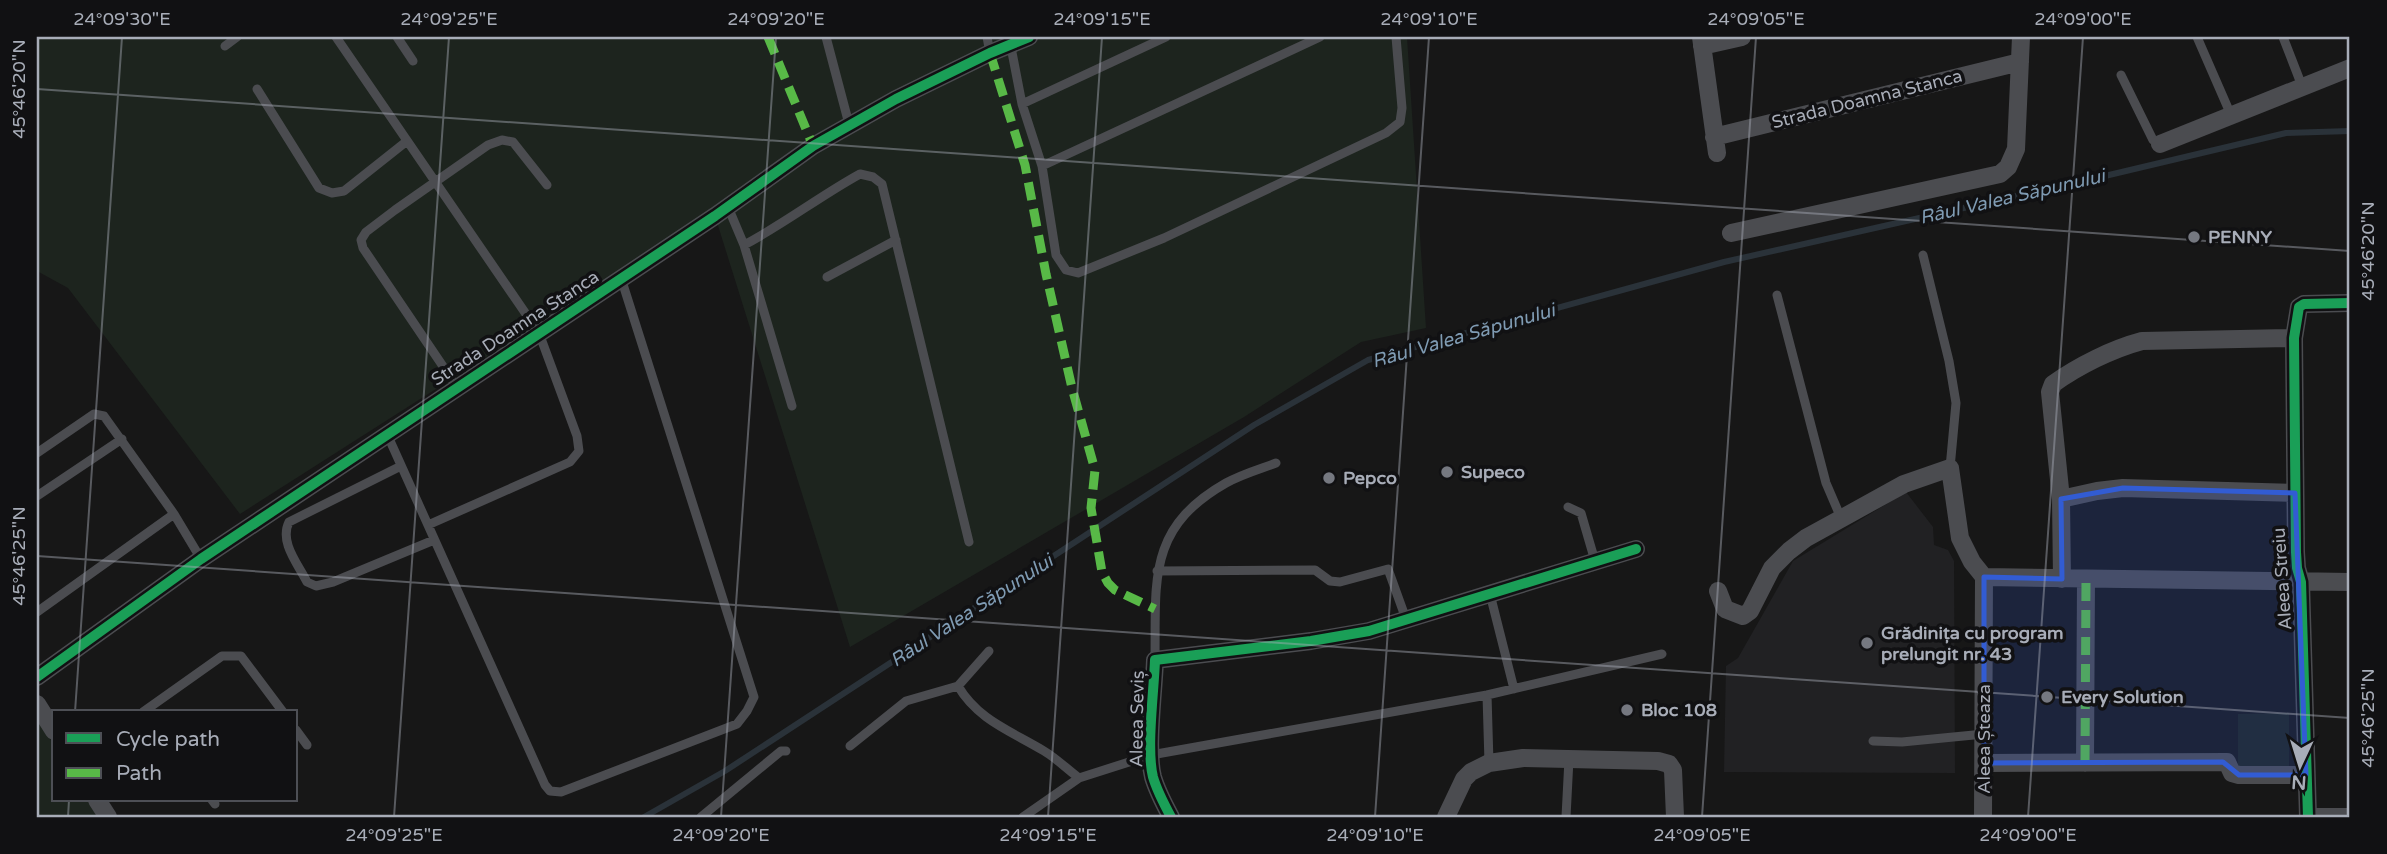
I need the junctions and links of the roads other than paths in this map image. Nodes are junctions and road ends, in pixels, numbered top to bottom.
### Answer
1 (237, 37) edge
2 (336, 37) edge
3 (397, 37) edge
4 (826, 37) edge
5 (1029, 37) edge
6 (1166, 37) edge
7 (1320, 37) edge
8 (1396, 37) edge
9 (1742, 37) edge
10 (2021, 37) edge
11 (2197, 37) edge
12 (2283, 37) edge
13 (1010, 41) edge
14 (1701, 42) edge
15 (988, 45) edge
16 (225, 46) dead end
17 (413, 61) dead end
18 (2020, 62) junction
19 (2350, 68) edge
20 (2121, 75) dead end
21 (2302, 86) junction
22 (257, 89) dead end
23 (1022, 104) junction
24 (2231, 115) junction
25 (849, 124) junction
26 (407, 141) junction
27 (2160, 144) joint
28 (1042, 166) junction
29 (435, 181) junction
30 (547, 185) dead end
31 (728, 207) junction
32 (1731, 233) dead end
33 (896, 240) junction
34 (744, 245) junction
35 (1923, 255) dead end
36 (827, 277) dead end
37 (621, 278) junction
38 (1777, 295) dead end
39 (2350, 303) edge
40 (539, 333) junction
41 (2294, 338) junction
42 (457, 387) junction
43 (792, 406) dead end
44 (387, 434) junction
45 (122, 439) junction
46 (37, 453) edge
47 (1276, 463) dead end
48 (401, 466) junction
49 (1950, 468) junction
50 (2295, 493) junction
51 (37, 496) edge
52 (2061, 499) junction
53 (1568, 507) dead end
54 (174, 513) junction
55 (1841, 519) junction
56 (428, 525) junction
57 (435, 540) junction
58 (969, 542) dead end
59 (1636, 548) dead end
60 (201, 559) junction
61 (1595, 561) junction
62 (1157, 571) junction
63 (1984, 577) junction
64 (2062, 579) junction
65 (2086, 579) junction
66 (2301, 582) junction
67 (2350, 582) edge
68 (1718, 591) dead end
69 (1490, 594) junction
70 (37, 612) edge
71 (1406, 620) junction
72 (989, 651) dead end
73 (1662, 654) dead end
74 (1155, 660) junction
75 (37, 677) edge
76 (957, 686) junction
77 (1514, 689) junction
78 (1488, 695) junction
79 (37, 704) edge
80 (149, 710) edge
81 (282, 710) edge
82 (52, 728) edge
83 (298, 733) edge
84 (1984, 734) junction
85 (1873, 741) dead end
86 (307, 745) dead end
87 (850, 746) dead end
88 (786, 751) dead end
89 (1151, 755) junction
90 (1569, 759) junction
91 (1489, 763) junction
92 (2085, 763) junction
93 (1984, 764) junction
94 (2306, 775) junction
95 (1079, 778) junction
96 (98, 802) edge
97 (108, 817) edge
98 (701, 817) edge
99 (1023, 817) edge
100 (1171, 817) edge
101 (1446, 817) edge
102 (1566, 817) edge
103 (1675, 817) edge
104 (1983, 817) edge
105 (2308, 817) edge
106 (2350, 817) edge

1 - 16 lane
2 - 26 lane
3 - 17 lane
4 - 25 lane
5 - 13 street, Strada Doamna Stanca
6 - 23 lane
7 - 28 lane
8 - 28 lane
9 - 14 street
10 - 18 street
11 - 24 lane
12 - 21 lane
13 - 15 street, Strada Doamna Stanca
13 - 23 lane
14 - 18 street, Strada Doamna Stanca
15 - 25 street, Strada Doamna Stanca
18 - 32 street
19 - 21 street
20 - 27 lane
21 - 24 street
22 - 26 lane
23 - 28 lane
24 - 27 street
25 - 31 street, Strada Doamna Stanca
26 - 29 lane
29 - 30 lane
29 - 40 lane
29 - 42 lane
31 - 34 lane
31 - 37 street, Strada Doamna Stanca
33 - 34 lane
33 - 36 lane
33 - 58 lane
34 - 43 lane
35 - 49 lane
37 - 40 street, Strada Doamna Stanca
37 - 57 lane
38 - 55 lane
39 - 41 street, Aleea Streiu
40 - 42 street, Strada Doamna Stanca
40 - 56 lane
41 - 50 street, Aleea Streiu
41 - 52 street
42 - 44 street, Strada Doamna Stanca
44 - 48 lane
44 - 60 street, Strada Doamna Stanca
45 - 46 lane
45 - 51 lane
45 - 54 lane
47 - 62 lane, Aleea Seviș
48 - 56 lane
48 - 57 lane
49 - 55 street
49 - 63 street
50 - 52 street
50 - 66 street, Aleea Streiu
52 - 64 street
53 - 61 lane
54 - 60 lane
54 - 70 lane
55 - 68 street
56 - 57 lane
59 - 61 street
60 - 75 street, Strada Doamna Stanca
61 - 69 street
62 - 71 lane
62 - 74 lane, Aleea Seviș
63 - 64 street, Aleea Streiu
63 - 84 street, Aleea Șteaza
64 - 65 street, Aleea Streiu
65 - 66 street, Aleea Streiu
65 - 92 street
66 - 67 street, Aleea Streiu
66 - 94 street, Aleea Streiu
69 - 71 street
69 - 77 lane
71 - 74 street
72 - 76 lane
73 - 77 lane
74 - 89 street, Aleea Seviș
76 - 87 lane
76 - 95 lane
77 - 78 lane
78 - 89 lane
78 - 91 lane
79 - 82 street
80 - 81 lane
83 - 86 lane
84 - 85 lane
84 - 93 street, Aleea Șteaza
88 - 98 lane
89 - 95 lane
89 - 100 street, Aleea Seviș
90 - 91 street
90 - 102 lane
90 - 103 street
91 - 101 street
92 - 93 street
92 - 94 street
93 - 104 street, Aleea Șteaza
94 - 105 street, Aleea Streiu
95 - 99 lane
96 - 97 street
105 - 106 street

